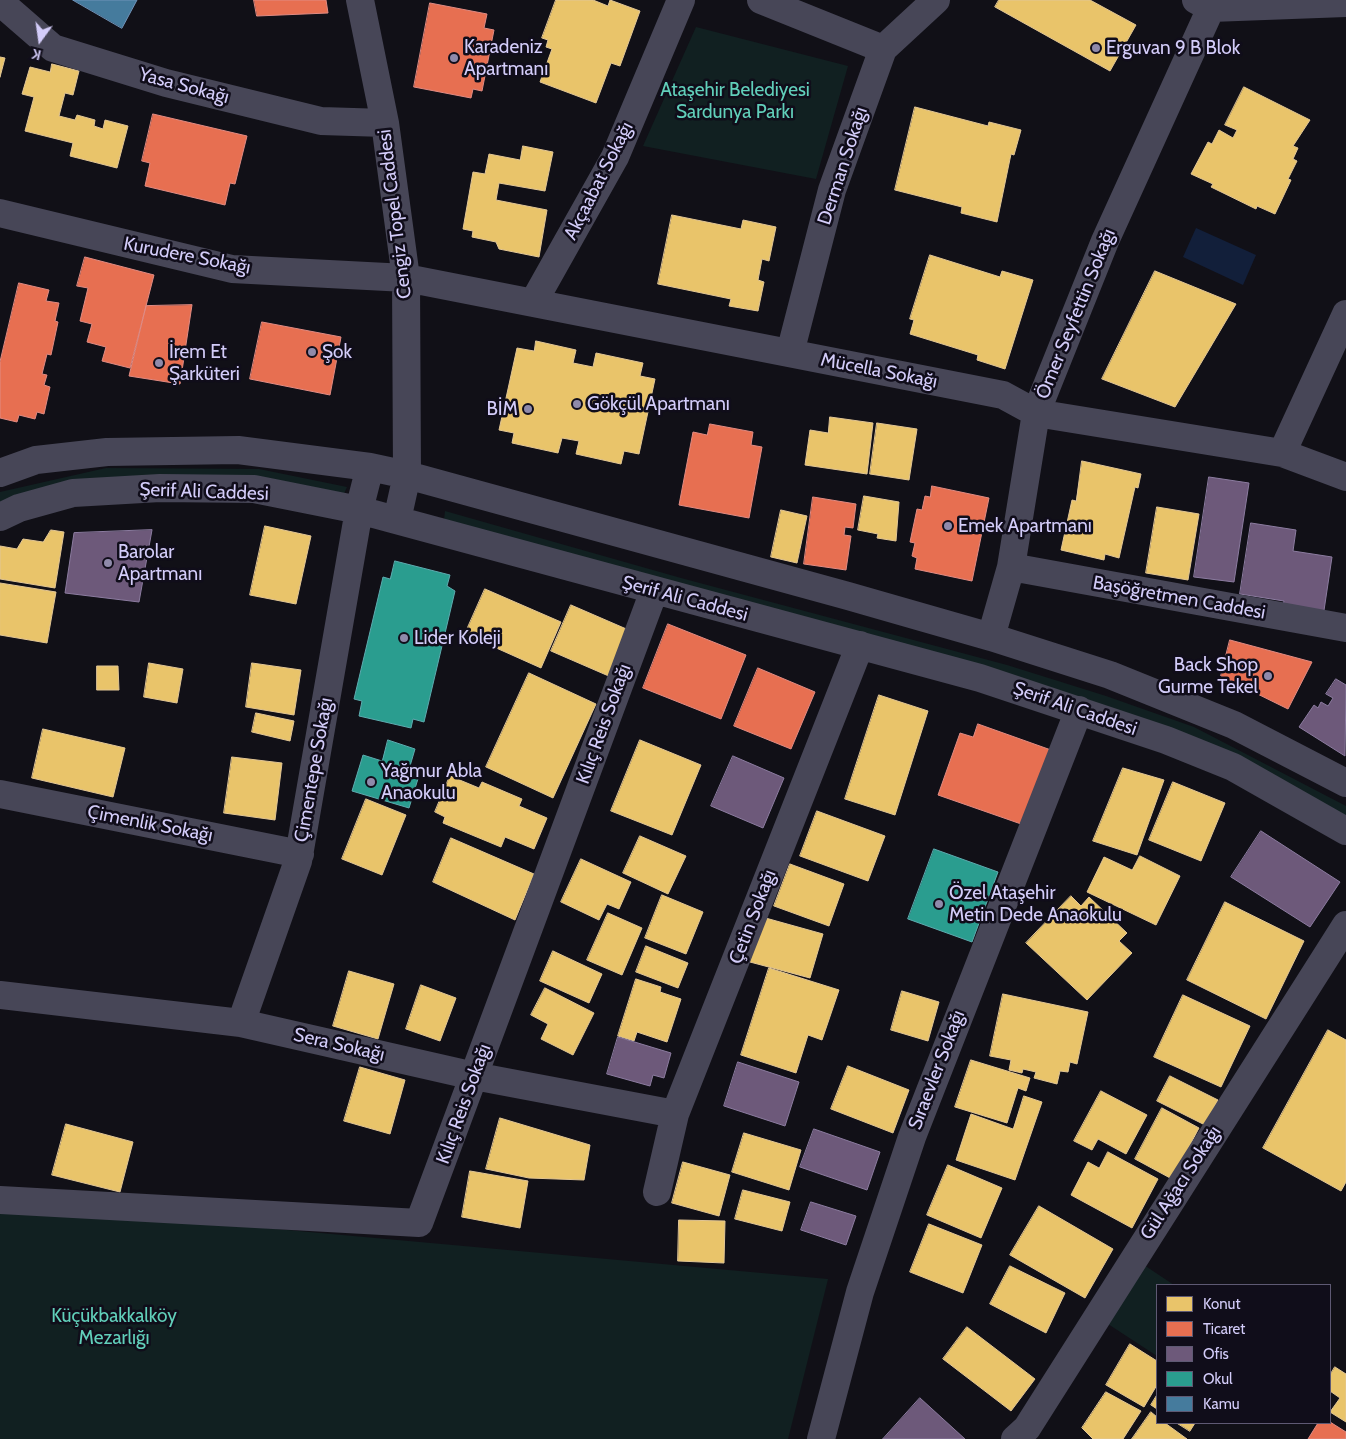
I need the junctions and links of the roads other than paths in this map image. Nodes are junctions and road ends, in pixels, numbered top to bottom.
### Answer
1 (360, 0) edge
2 (681, 0) edge
3 (762, 0) edge
4 (936, 0) edge
5 (0, 2) edge
6 (1346, 3) edge
7 (1204, 4) edge
8 (884, 49) junction
9 (385, 123) junction
10 (0, 213) edge
11 (406, 278) junction
12 (533, 303) junction
13 (1346, 314) edge
14 (790, 353) junction
15 (1036, 413) junction
16 (1282, 453) junction
17 (370, 467) junction
18 (0, 473) edge
19 (407, 475) junction
20 (1346, 477) edge
21 (359, 510) junction
22 (0, 517) edge
23 (397, 520) junction
24 (1011, 567) junction
25 (654, 591) junction
26 (1346, 628) edge
27 (991, 637) junction
28 (860, 645) junction
29 (1079, 710) junction
30 (1346, 783) edge
31 (0, 794) edge
32 (1346, 831) edge
33 (300, 854) junction
34 (1346, 925) edge
35 (0, 995) edge
36 (241, 1023) junction
37 (474, 1076) junction
38 (675, 1114) junction
39 (657, 1192) dead end
40 (0, 1200) edge
41 (821, 1439) edge
42 (1015, 1439) edge

1 - 9 street, Cengiz Topel Caddesi
2 - 12 street, Akçaabat Sokağı
3 - 8 street
4 - 8 street, Derman Sokağı
5 - 9 street, Yasa Sokağı
6 - 7 street
7 - 15 street, Ömer Seyfettin Sokağı
8 - 14 street, Derman Sokağı
9 - 11 street, Cengiz Topel Caddesi
10 - 11 street, Kurudere Sokağı
11 - 12 street, Mücella Sokağı
11 - 19 street, Cengiz Topel Caddesi
12 - 14 street, Mücella Sokağı
13 - 16 street
14 - 15 street, Mücella Sokağı
15 - 16 street, Mücella Sokağı
15 - 24 street, Ömer Seyfettin Sokağı
16 - 20 street, Mücella Sokağı
17 - 18 street, Şerif Ali Caddesi
17 - 19 street, Şerif Ali Caddesi
17 - 21 street, Çimentepe Sokağı
19 - 23 street, Cengiz Topel Caddesi
19 - 27 street, Şerif Ali Caddesi
21 - 22 street, Şerif Ali Caddesi
21 - 23 street, Şerif Ali Caddesi
21 - 33 street, Çimentepe Sokağı
23 - 25 street, Şerif Ali Caddesi
24 - 26 street, Başöğretmen Caddesi
24 - 27 street, Ömer Seyfettin Sokağı
25 - 28 street, Şerif Ali Caddesi
25 - 37 street, Kılıç Reis Sokağı
27 - 30 street, Şerif Ali Caddesi
28 - 29 street, Şerif Ali Caddesi
28 - 38 street, Çetin Sokağı
29 - 32 street, Şerif Ali Caddesi
29 - 41 street, Sıraevler Sokağı
31 - 33 street, Çimenlik Sokağı
33 - 36 street, Çimentepe Sokağı
34 - 42 street, Gül Ağacı Sokağı
35 - 36 street, Sera Sokağı
36 - 37 street, Sera Sokağı
37 - 38 street, Sera Sokağı
37 - 40 street, Kılıç Reis Sokağı
38 - 39 street, Çetin Sokağı

